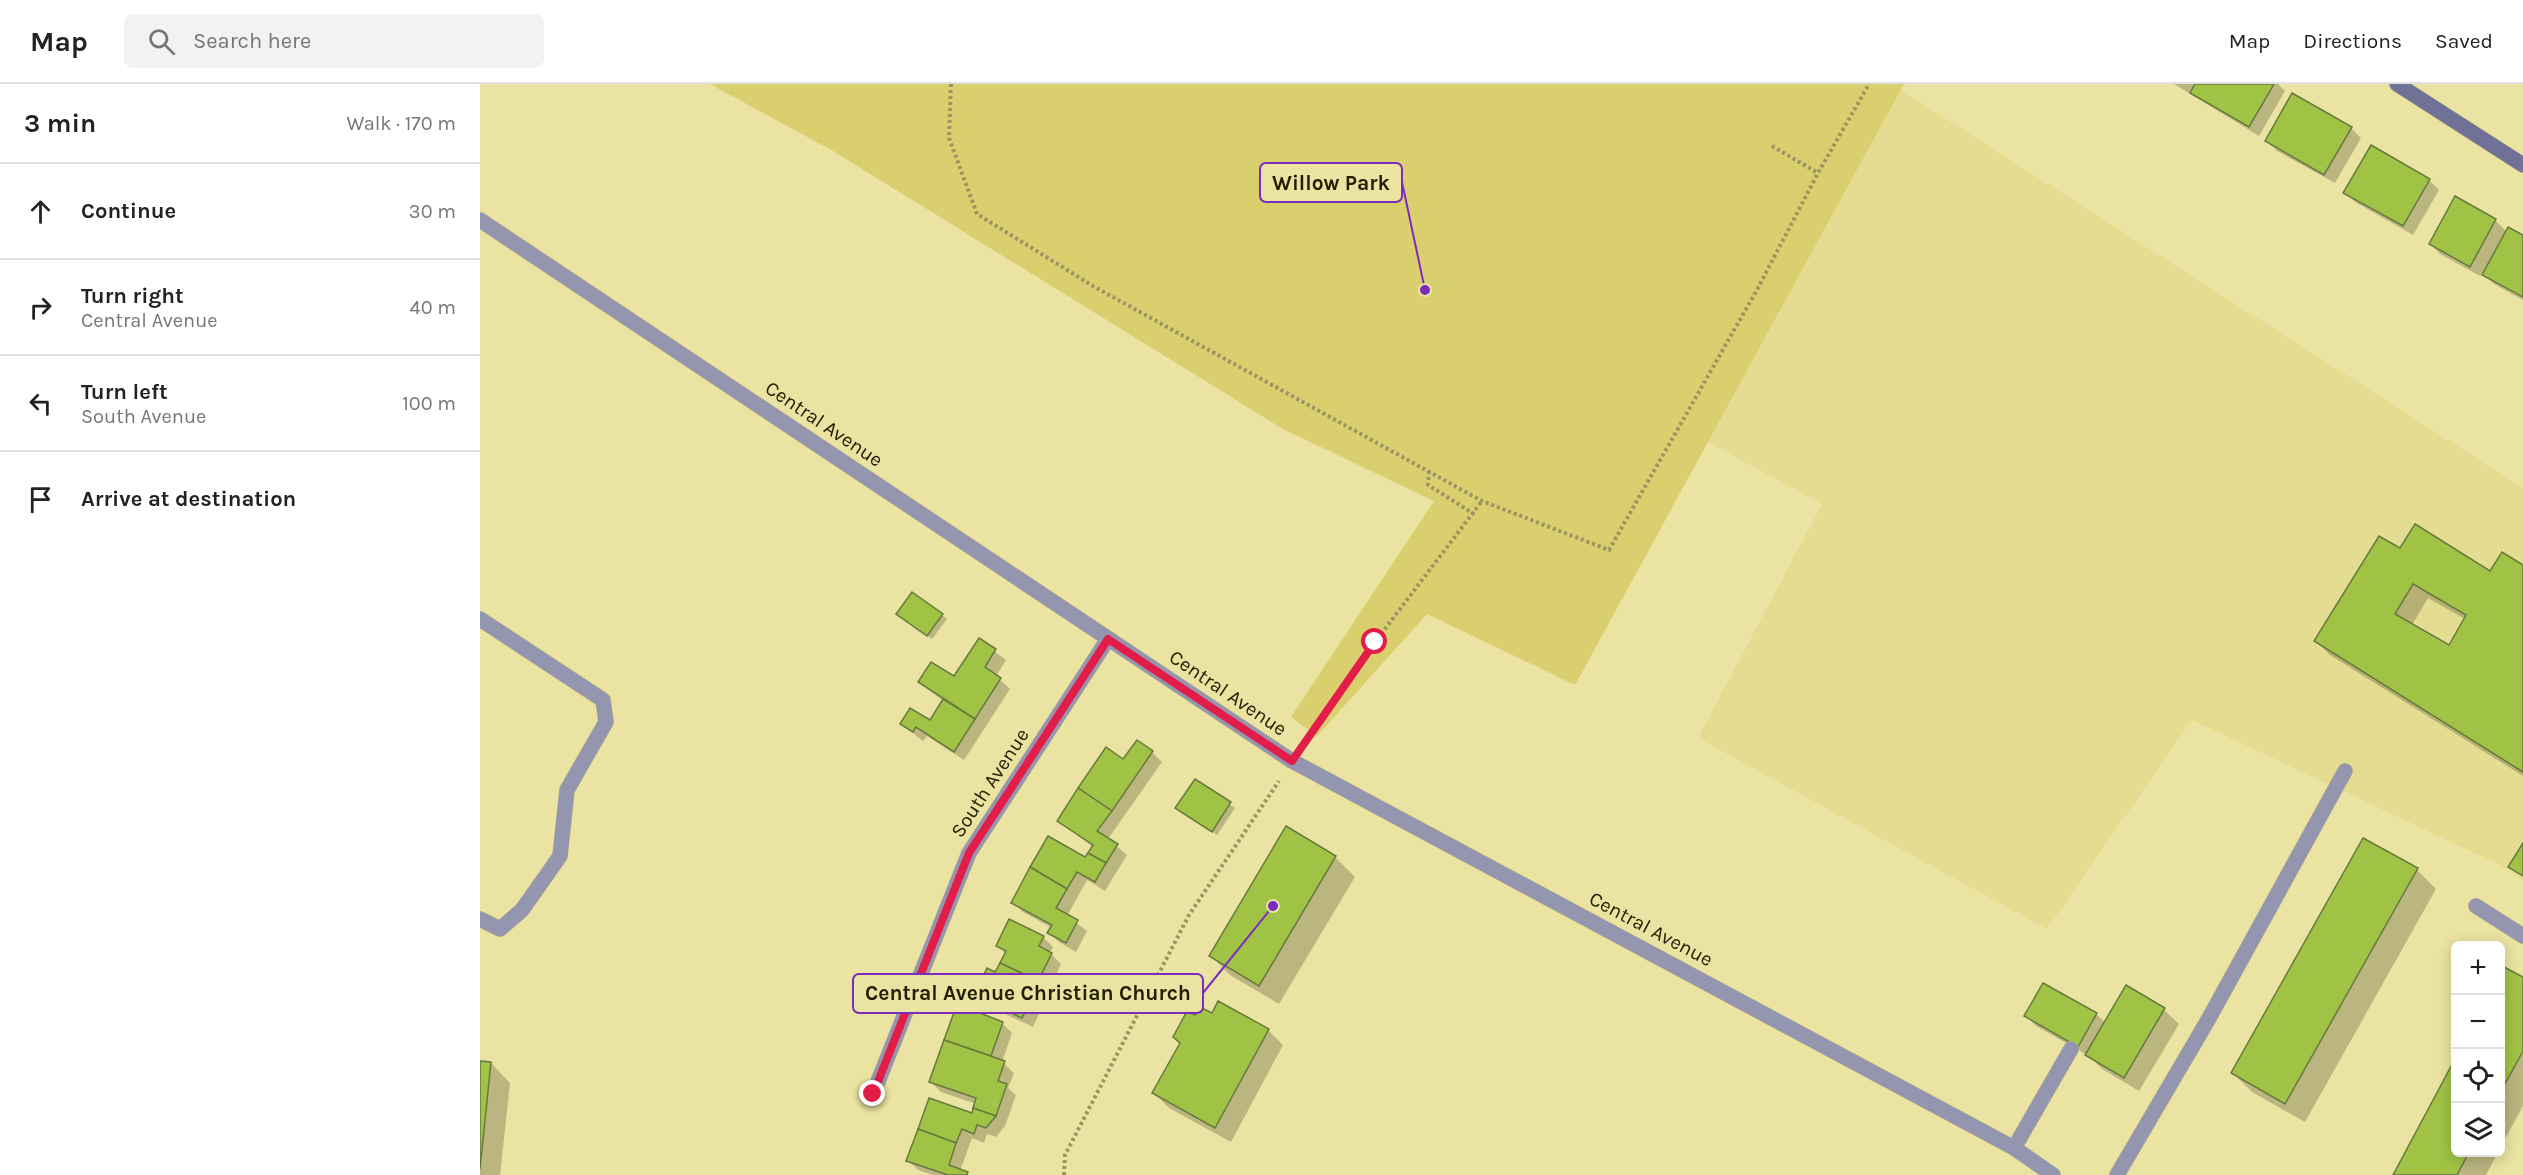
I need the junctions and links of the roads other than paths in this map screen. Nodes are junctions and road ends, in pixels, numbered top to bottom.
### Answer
1 (2397, 84) edge
2 (2523, 165) edge
3 (480, 220) edge
4 (480, 619) edge
5 (1108, 639) junction
6 (2345, 771) dead end
7 (2476, 906) dead end
8 (480, 919) edge
9 (2523, 936) edge
10 (2072, 1049) dead end
11 (873, 1094) dead end
12 (2014, 1148) junction
13 (2053, 1175) edge
14 (2117, 1175) edge

1 - 2 main road
3 - 5 street, Central Avenue
4 - 8 street
5 - 11 street, South Avenue
5 - 12 street, Central Avenue
6 - 14 street
7 - 9 street
10 - 12 street
12 - 13 street, Central Avenue

